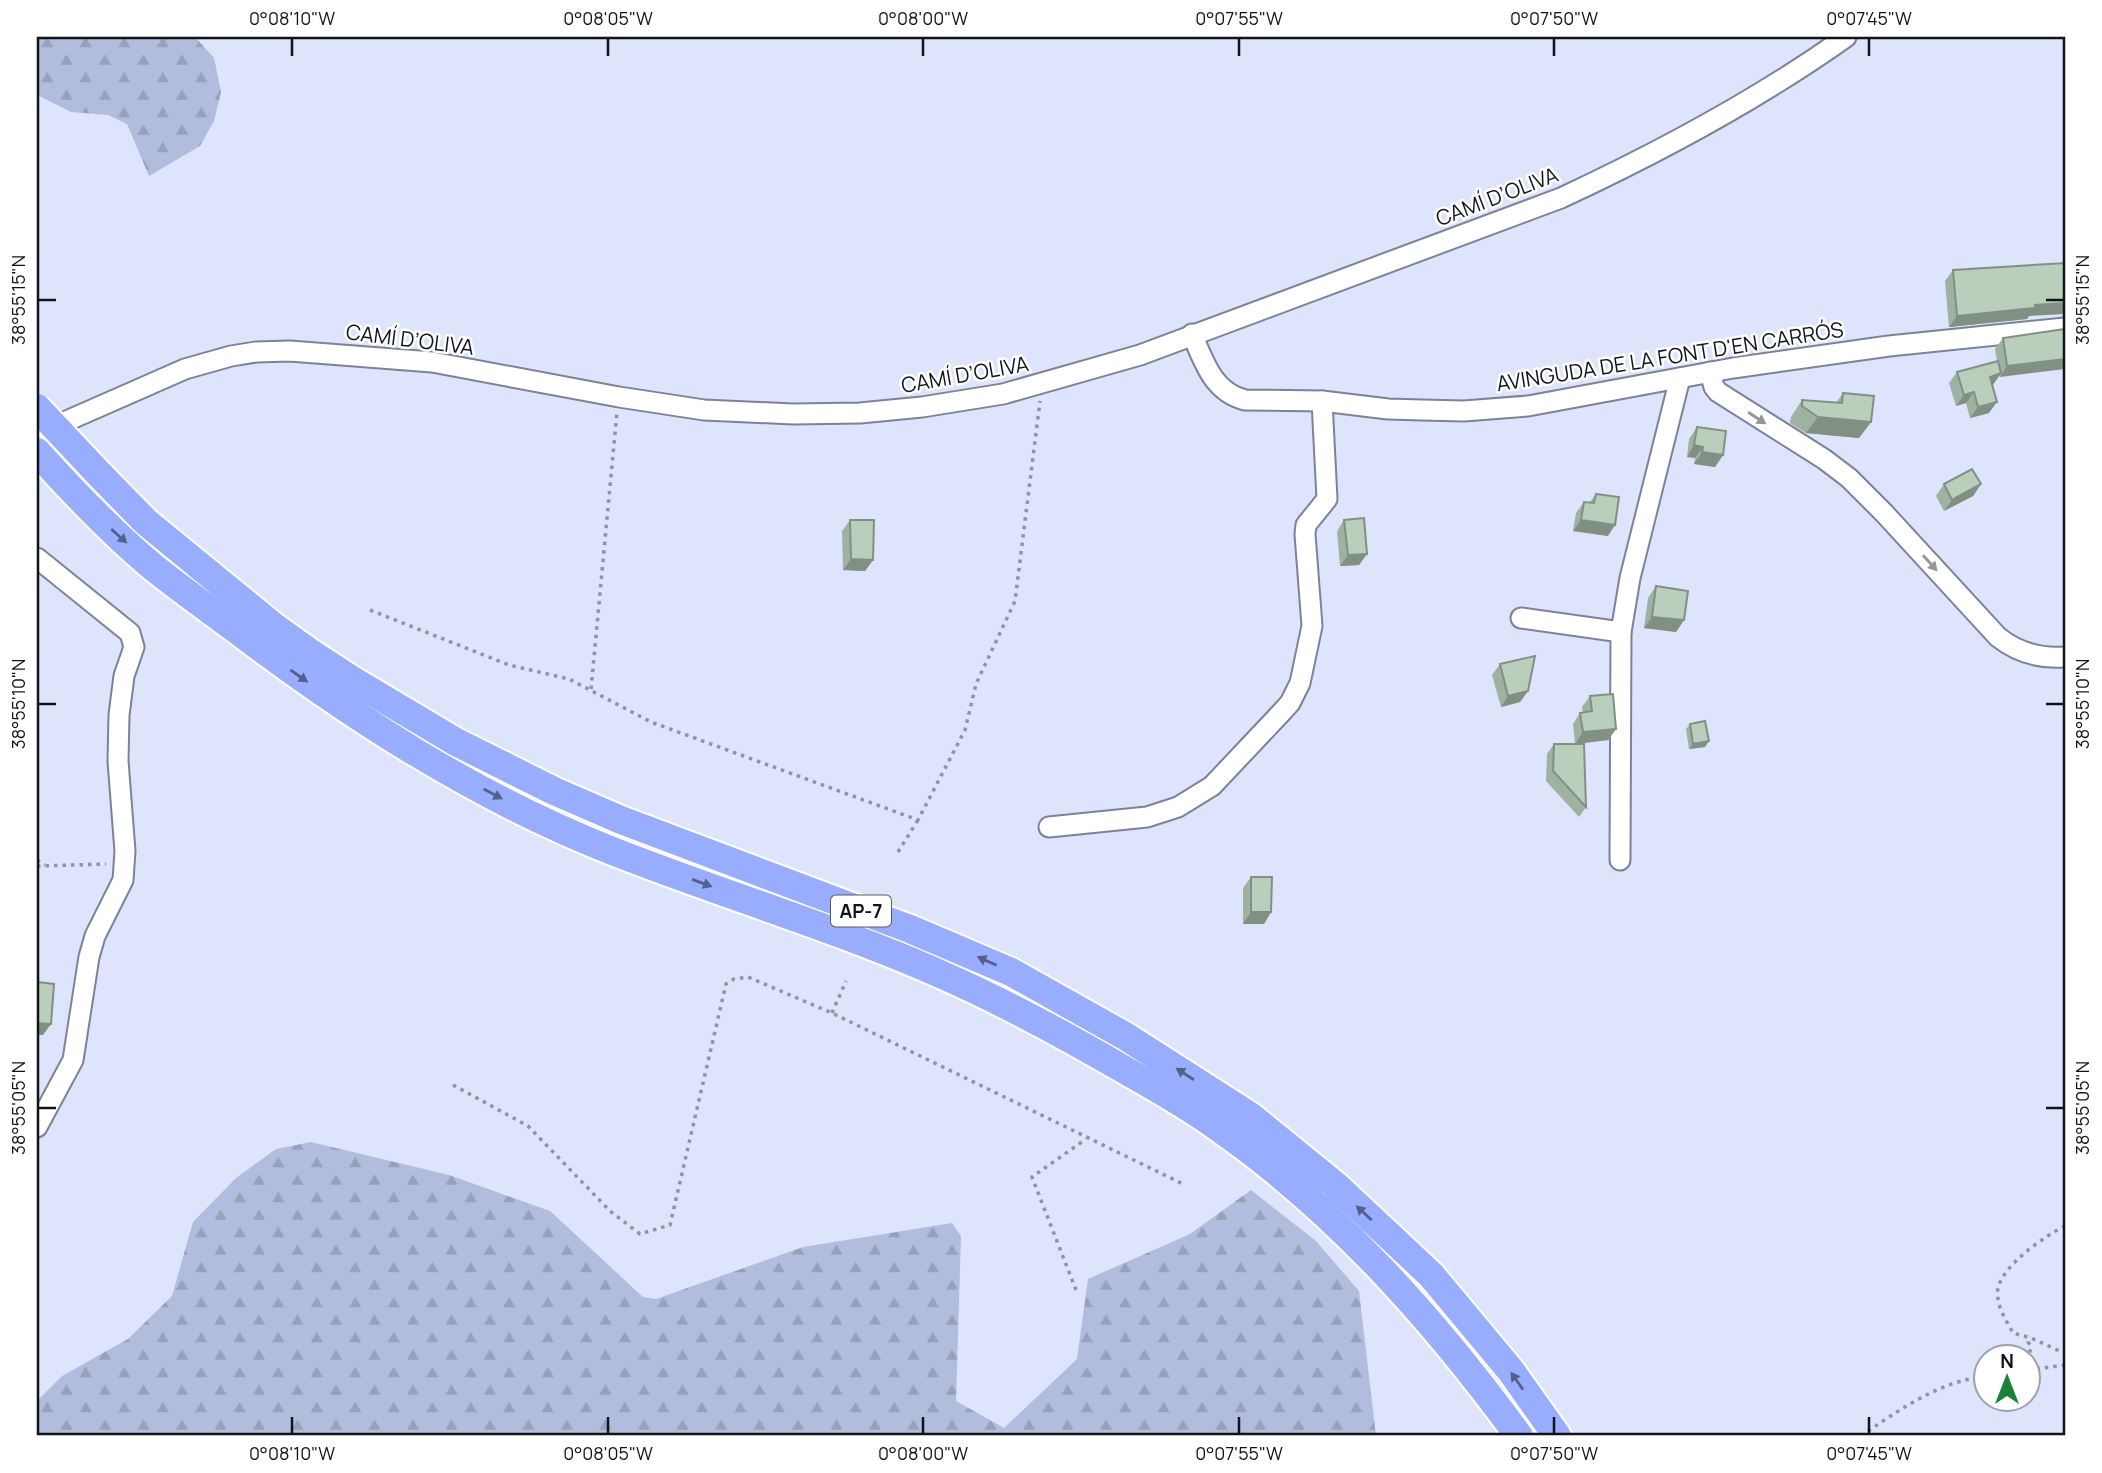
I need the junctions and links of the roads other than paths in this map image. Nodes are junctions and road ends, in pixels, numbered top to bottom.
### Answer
1 (1846, 37) edge
2 (2065, 328) edge
3 (1192, 334) junction
4 (1710, 372) junction
5 (1680, 378) junction
6 (1322, 401) junction
7 (37, 408) edge
8 (37, 434) edge
9 (37, 452) edge
10 (37, 558) edge
11 (1521, 618) dead end
12 (1621, 632) junction
13 (2065, 657) edge
14 (1049, 827) dead end
15 (1620, 860) dead end
16 (37, 1127) edge
17 (1519, 1436) edge
18 (1556, 1436) edge

1 - 3 street, CAMÍ D’OLIVA
2 - 4 street, AVINGUDA DE LA FONT D'EN CARRÓS
3 - 6 street, AVINGUDA DE LA FONT D'EN CARRÓS
3 - 8 street, CAMÍ D’OLIVA
4 - 5 street, AVINGUDA DE LA FONT D'EN CARRÓS
4 -> 13 street
5 - 6 street, AVINGUDA DE LA FONT D'EN CARRÓS
5 - 12 street
6 - 14 street
18 -> 7 highway, AP-7, bridge
9 -> 17 highway, AP-7
10 - 16 street
11 - 12 street
12 - 15 street

